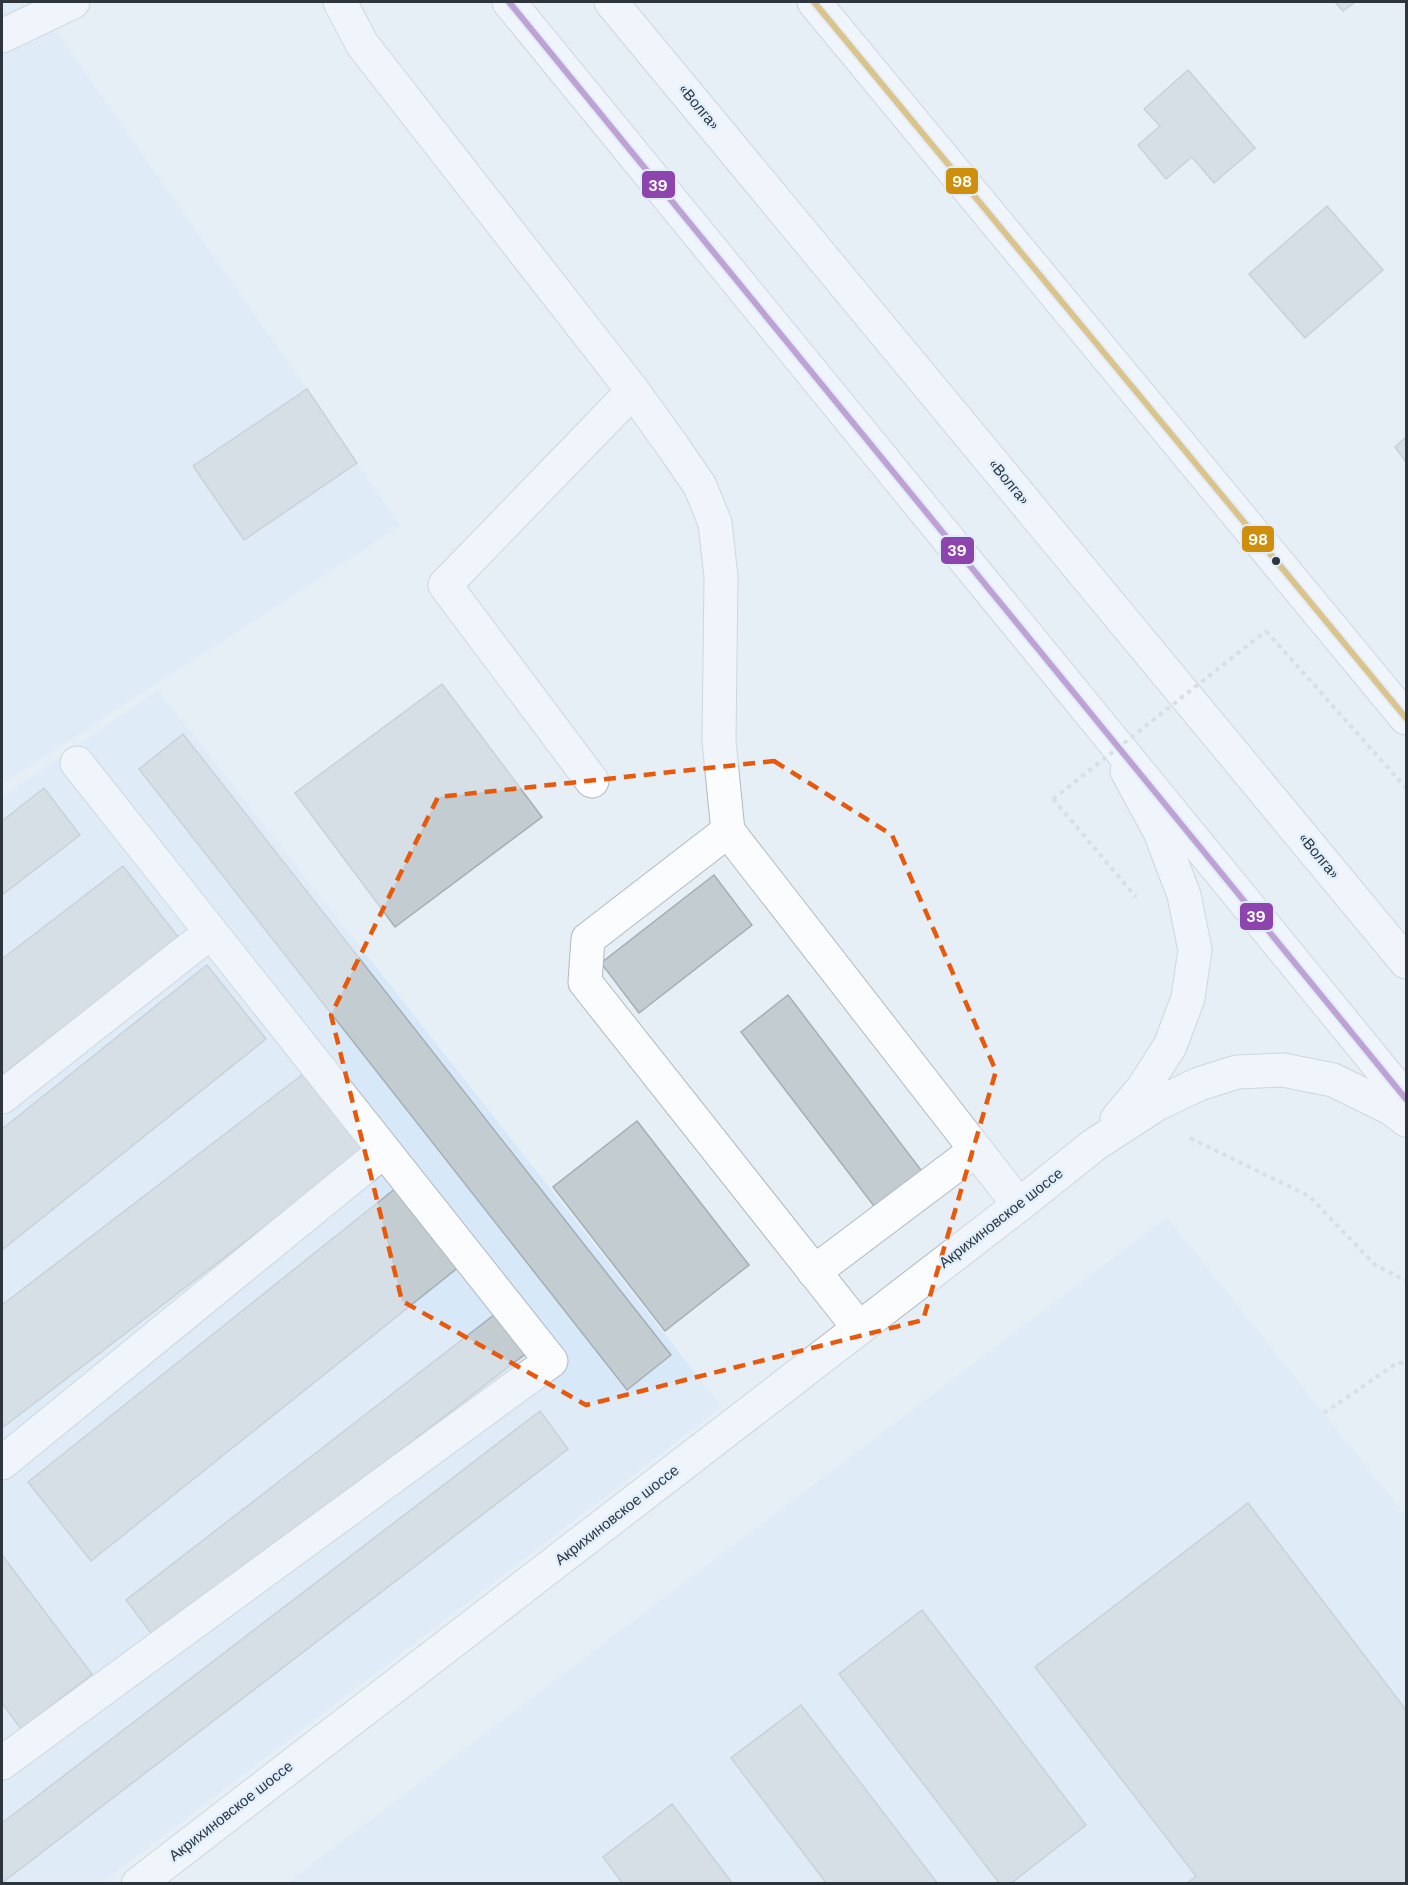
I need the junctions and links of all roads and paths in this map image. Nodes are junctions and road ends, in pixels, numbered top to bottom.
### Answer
1 (73, 2) edge
2 (340, 2) edge
3 (509, 2) edge
4 (612, 2) edge
5 (814, 2) edge
6 (2, 36) edge
7 (633, 391) junction
8 (1407, 718) edge
9 (1104, 730) junction
10 (77, 763) dead end
11 (592, 780) dead end
12 (1407, 788) edge
13 (728, 831) junction
14 (1137, 899) dead end
15 (211, 932) junction
16 (1407, 962) edge
17 (2, 1097) edge
18 (1407, 1098) edge
19 (1407, 1120) edge
20 (1189, 1137) dead end
21 (1094, 1145) junction
22 (976, 1150) junction
23 (384, 1151) junction
24 (1018, 1206) junction
25 (814, 1272) junction
26 (1407, 1281) edge
27 (859, 1328) junction
28 (1407, 1363) edge
29 (1324, 1413) dead end
30 (2, 1463) edge
31 (2, 1763) edge
32 (138, 1884) edge

1 - 6 main road
2 - 7 main road
3 - 9 main road
4 - 16 main road, «Волга»
5 - 8 main road
7 - 11 main road
7 - 13 main road
9 - 18 main road
9 - 21 main road, Акрихиновское шоссе
10 - 15 main road
12 - 14 path, bridge
13 - 22 main road
13 - 25 main road
15 - 17 main road
15 - 23 main road
19 - 21 main road, Акрихиновское шоссе
20 - 26 path
21 - 24 main road, Акрихиновское шоссе
22 - 24 main road
22 - 25 main road
23 - 30 main road
23 - 31 main road
24 - 27 main road, Акрихиновское шоссе
25 - 27 main road
27 - 32 main road, Акрихиновское шоссе
28 - 29 path

